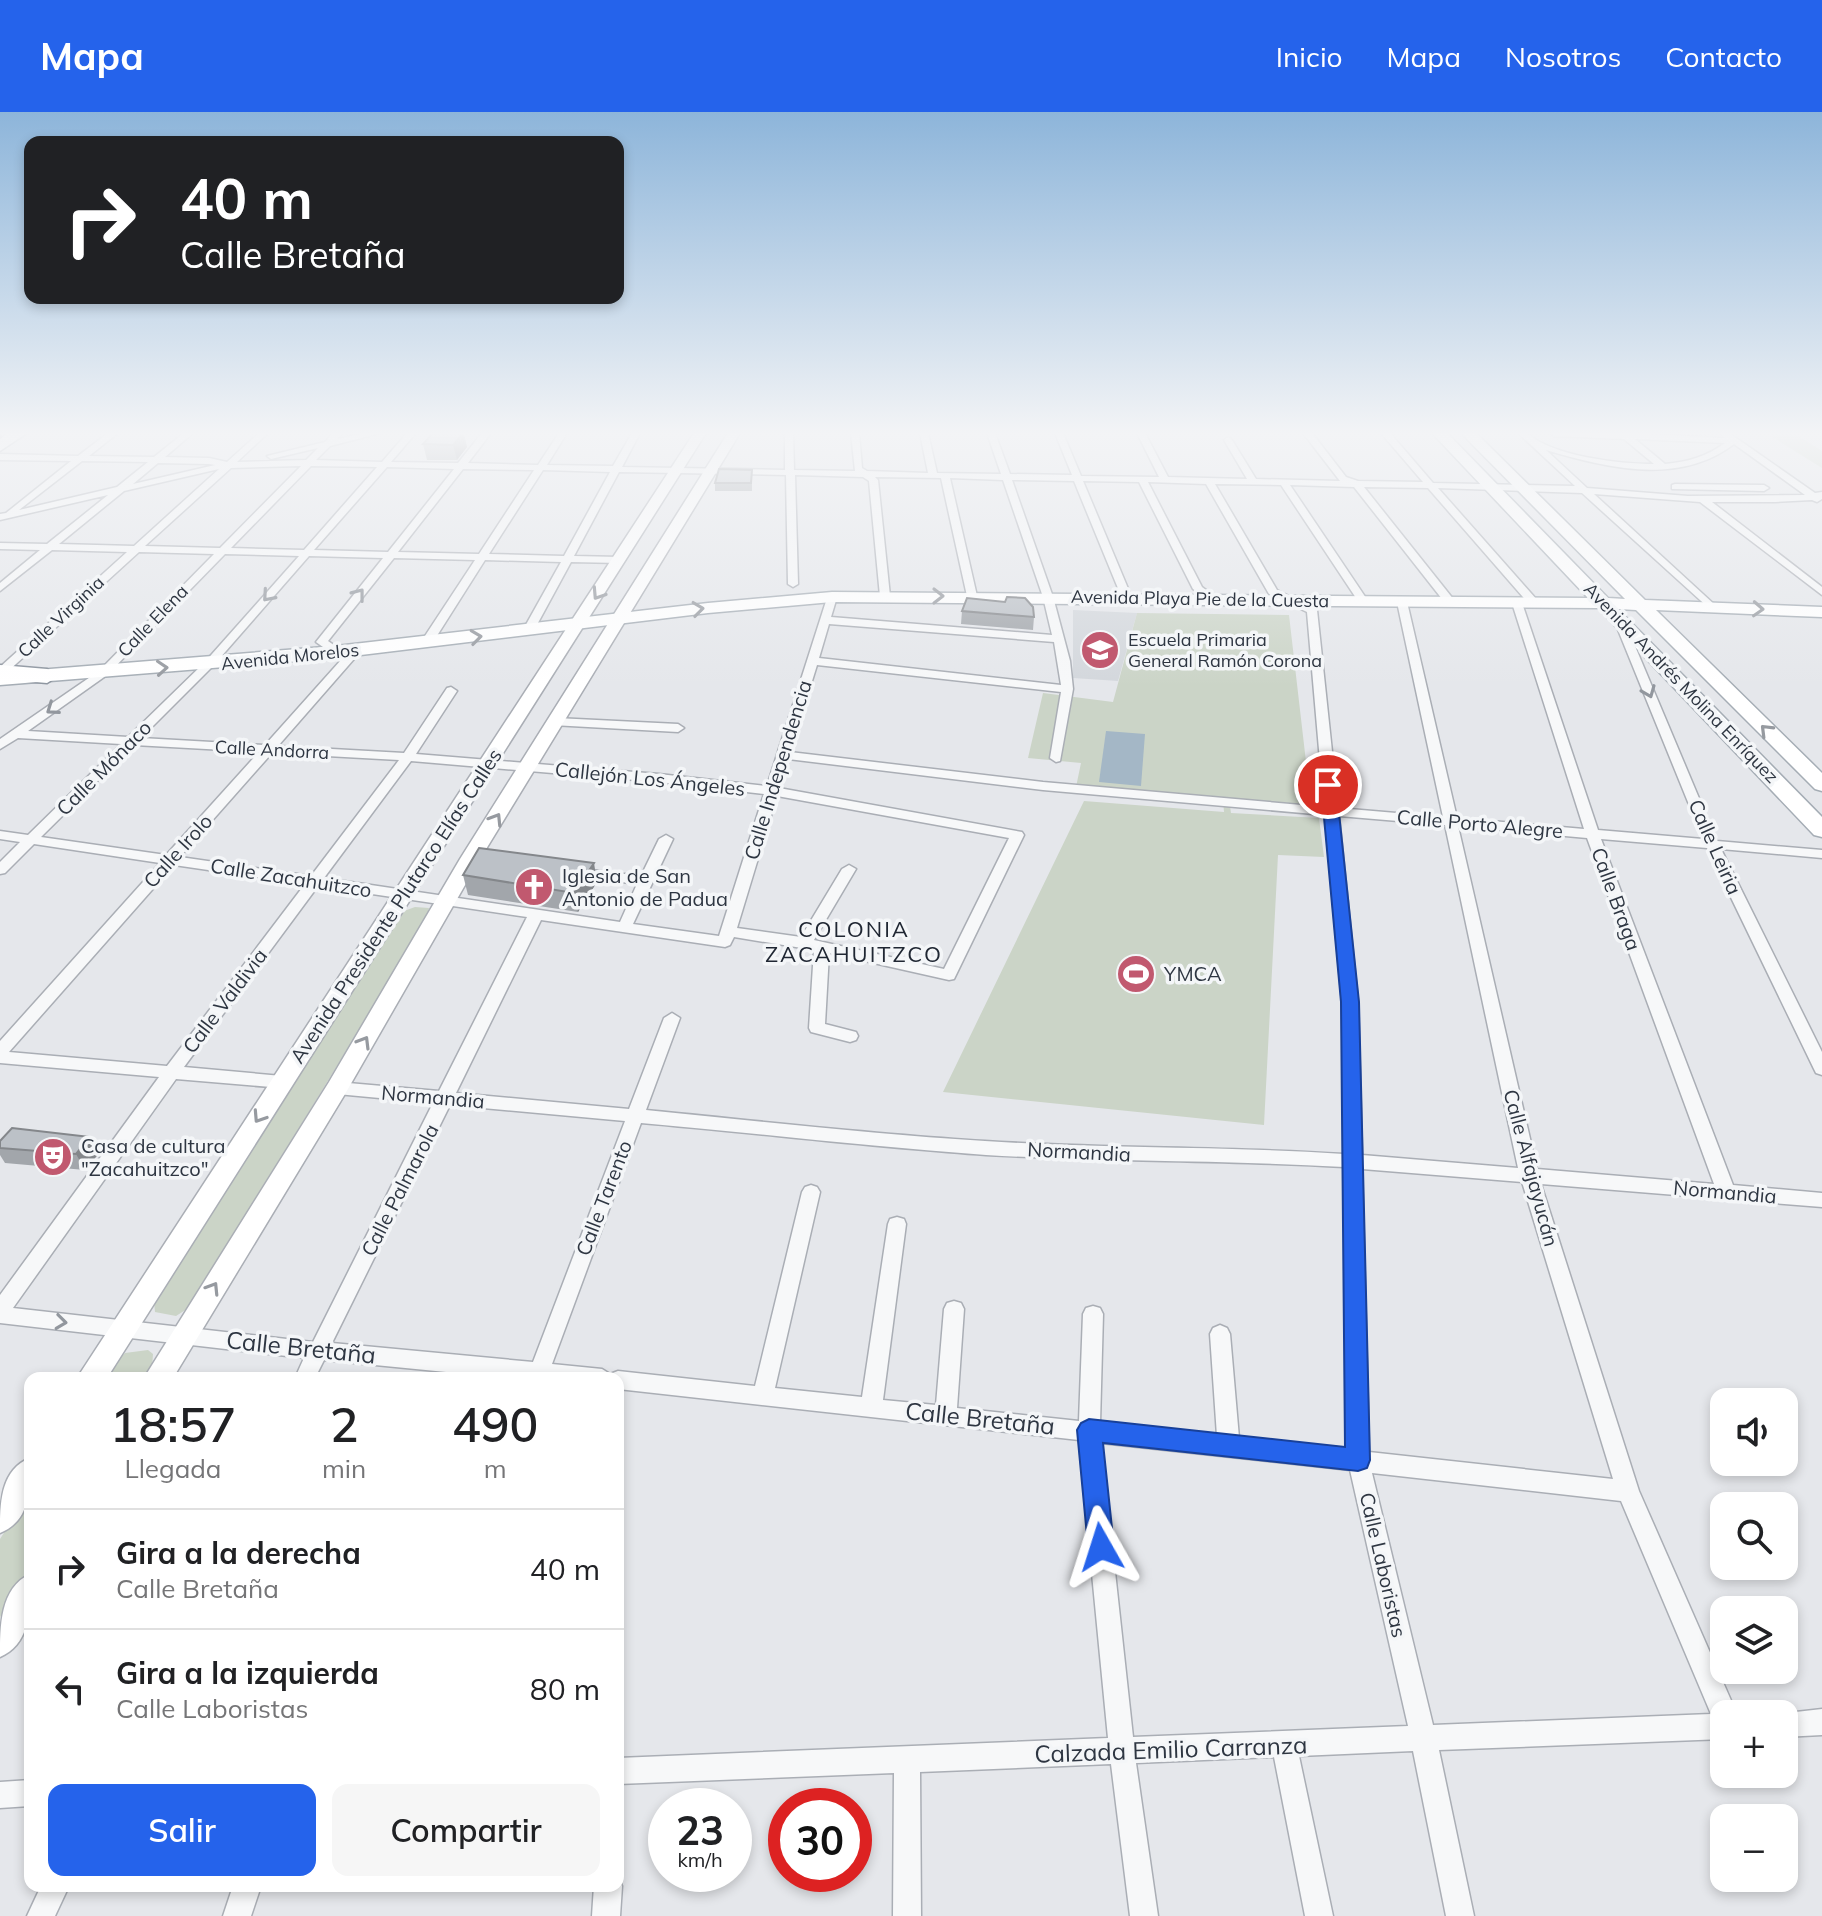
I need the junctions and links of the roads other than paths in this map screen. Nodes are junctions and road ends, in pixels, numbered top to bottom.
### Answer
1 (86, 517) edge
2 (171, 517) edge
3 (253, 517) edge
4 (337, 517) edge
5 (420, 517) edge
6 (507, 517) edge
7 (591, 517) edge
8 (648, 517) edge
9 (682, 517) edge
10 (792, 517) edge
11 (877, 517) edge
12 (950, 517) edge
13 (1021, 517) edge
14 (1093, 517) edge
15 (1161, 517) edge
16 (1230, 517) edge
17 (1307, 517) edge
18 (1383, 517) edge
19 (1458, 517) edge
20 (1521, 517) edge
21 (1553, 517) edge
22 (1614, 517) edge
23 (1726, 517) edge
24 (0, 546) edge
25 (49, 547) junction
26 (135, 549) junction
27 (219, 551) junction
28 (305, 553) junction
29 (389, 555) junction
30 (482, 557) junction
31 (568, 559) junction
32 (620, 560) junction
33 (793, 584) dead end
34 (0, 588) edge
35 (1822, 592) edge
36 (885, 596) junction
37 (972, 596) junction
38 (832, 597) junction
39 (1048, 597) junction
40 (1127, 598) junction
41 (1213, 599) junction
42 (1291, 600) junction
43 (1363, 601) junction
44 (1402, 602) junction
45 (1450, 602) junction
46 (1526, 603) junction
47 (1603, 603) junction
48 (1640, 604) junction
49 (1711, 607) junction
50 (1822, 612) edge
51 (621, 619) junction
52 (825, 620) junction
53 (1619, 620) junction
54 (579, 624) junction
55 (529, 630) junction
56 (1057, 639) junction
57 (427, 642) junction
58 (336, 652) junction
59 (813, 661) junction
60 (208, 665) junction
61 (103, 673) junction
62 (0, 674) edge
63 (47, 676) joint
64 (1067, 689) junction
65 (451, 691) dead end
66 (556, 722) junction
67 (678, 728) dead end
68 (17, 734) junction
69 (132, 742) junction
70 (0, 745) edge
71 (268, 750) junction
72 (784, 755) junction
73 (408, 757) junction
74 (1056, 758) dead end
75 (486, 765) junction
76 (528, 767) junction
77 (1822, 785) edge
78 (772, 791) junction
79 (1330, 811) junction
80 (1452, 822) junction
81 (1822, 830) edge
82 (1592, 833) junction
83 (0, 835) edge
84 (666, 839) dead end
85 (32, 840) junction
86 (1711, 843) junction
87 (1822, 854) edge
88 (170, 860) junction
89 (849, 869) dead end
90 (0, 870) edge
91 (558, 870) edge
92 (646, 881) junction
93 (315, 882) junction
94 (402, 895) junction
95 (447, 902) junction
96 (536, 915) junction
97 (624, 928) junction
98 (726, 937) junction
99 (814, 944) junction
100 (949, 975) joint
101 (672, 1018) dead end
102 (850, 1036) dead end
103 (0, 1054) edge
104 (1822, 1069) edge
105 (171, 1073) junction
106 (282, 1082) junction
107 (337, 1088) junction
108 (446, 1098) junction
109 (635, 1116) junction
110 (1351, 1161) junction
111 (1529, 1176) junction
112 (811, 1192) dead end
113 (1726, 1192) junction
114 (1822, 1200) edge
115 (897, 1224) dead end
116 (954, 1309) dead end
117 (0, 1313) edge
118 (1093, 1314) dead end
119 (123, 1329) junction
120 (1220, 1334) dead end
121 (183, 1336) junction
122 (319, 1351) junction
123 (95, 1372) edge
124 (162, 1372) edge
125 (308, 1372) edge
126 (519, 1372) edge
127 (539, 1372) edge
128 (624, 1381) edge
129 (763, 1396) junction
130 (871, 1408) junction
131 (946, 1416) junction
132 (1089, 1430) junction
133 (1229, 1446) junction
134 (1358, 1460) junction
135 (24, 1481) edge
136 (1628, 1491) junction
137 (0, 1518) edge
138 (24, 1600) edge
139 (0, 1640) edge
140 (1718, 1700) edge
141 (1822, 1722) edge
142 (1798, 1723) edge
143 (1710, 1727) edge
144 (1424, 1741) junction
145 (1284, 1745) junction
146 (1122, 1751) junction
147 (907, 1760) junction
148 (624, 1770) edge
149 (24, 1793) edge
150 (0, 1795) edge
151 (52, 1892) edge
152 (245, 1892) edge
153 (608, 1892) edge
154 (41, 1916) edge
155 (237, 1916) edge
156 (606, 1916) edge
157 (907, 1916) edge
158 (1144, 1916) edge
159 (1319, 1916) edge
160 (1460, 1916) edge

1 - 25 street
2 - 26 street, Calle Virginia
3 - 27 street, Calle Elena
4 - 28 street, Calle Mónaco
5 - 29 street
6 - 30 street
7 - 31 street
8 - 32 main road, Avenida Presidente Plutarco Elías Calles
9 - 51 main road, Avenida Presidente Plutarco Elías Calles
10 - 33 street
11 - 36 street
12 - 37 street
13 - 39 street
14 - 40 street
15 - 41 street
16 - 42 street
17 - 43 street
18 - 45 street
19 - 46 street
20 - 47 main road, Avenida Andrés Molina Enríquez
21 - 48 main road, Avenida Andrés Molina Enríquez
22 - 49 street
23 - 35 street
24 - 25 street
25 - 26 street
25 - 34 street
26 - 27 street
26 - 62 street, Calle Virginia
27 - 28 street
27 - 61 street, Calle Elena
28 - 29 street
28 -> 60 street, Calle Mónaco
29 - 30 street
58 -> 29 street
30 - 31 street
30 - 57 street
31 - 32 street
31 - 55 street
32 -> 54 main road, Avenida Presidente Plutarco Elías Calles
36 -> 37 main road, Avenida Playa Pie de la Cuesta
36 - 38 main road, Avenida Playa Pie de la Cuesta
37 - 39 main road, Avenida Playa Pie de la Cuesta
51 -> 38 main road, Avenida Playa Pie de la Cuesta
38 - 52 street, Calle Independencia
39 - 40 main road, Avenida Playa Pie de la Cuesta
39 - 56 street
40 - 41 main road, Avenida Playa Pie de la Cuesta
41 - 42 main road, Avenida Playa Pie de la Cuesta
42 - 43 main road, Avenida Playa Pie de la Cuesta
42 - 79 street, Calle Laboristas
43 - 44 main road, Avenida Playa Pie de la Cuesta
44 - 45 main road, Avenida Playa Pie de la Cuesta
44 - 80 street, Calle Alfajayucán
45 - 46 main road, Avenida Playa Pie de la Cuesta
46 - 47 main road, Avenida Playa Pie de la Cuesta
46 - 82 street, Calle Braga
47 - 48 main road, Avenida Playa Pie de la Cuesta
47 - 53 main road, Avenida Andrés Molina Enríquez
48 - 49 main road, Avenida Playa Pie de la Cuesta
77 -> 48 main road, Avenida Andrés Molina Enríquez
49 -> 50 main road, Avenida Playa Pie de la Cuesta
51 - 54 main road, Avenida Playa Pie de la Cuesta
51 - 66 main road, Avenida Presidente Plutarco Elías Calles
52 - 56 street
52 - 59 street, Calle Independencia
53 - 81 main road, Avenida Andrés Molina Enríquez
53 -> 86 street, Calle Leiria
54 - 55 main road, Avenida Morelos
54 - 75 main road, Avenida Presidente Plutarco Elías Calles
57 -> 55 main road, Avenida Morelos
56 - 64 street
57 - 58 main road, Avenida Morelos
58 - 60 main road, Avenida Morelos
58 - 71 street, Calle Irolo
59 - 64 street
59 - 72 street, Calle Independencia
61 -> 60 main road, Avenida Morelos
60 - 69 street, Calle Mónaco
61 - 63 main road, Avenida Morelos
61 -> 68 street, Calle Elena
62 - 63 highway
64 - 74 street
65 - 73 street, Calle Valdivia
66 - 67 street
66 - 76 main road, Avenida Presidente Plutarco Elías Calles
68 - 69 street, Calle Andorra
68 - 70 street, Calle Elena
69 - 71 street, Calle Andorra
69 - 85 street, Calle Mónaco
71 - 73 street, Calle Andorra
71 - 88 street, Calle Irolo
72 - 78 street, Calle Independencia
72 - 79 street, Calle Porto Alegre
73 - 75 street, Calle Andorra
73 - 93 street, Calle Valdivia
75 - 76 street, Calle Andorra
75 - 94 main road, Avenida Presidente Plutarco Elías Calles
76 - 78 street, Callejón Los Ángeles
95 -> 76 main road, Avenida Presidente Plutarco Elías Calles
78 - 98 street, Calle Independencia
78 - 100 street, Callejón Los Ángeles
79 - 80 street, Calle Porto Alegre
79 - 110 street, Calle Laboristas
80 - 82 street, Calle Porto Alegre
80 - 111 street, Calle Alfajayucán
82 - 86 street, Calle Porto Alegre
82 - 113 street, Calle Braga
83 - 85 street, Calle Zacahuitzco
84 - 92 street
85 - 88 street, Calle Zacahuitzco
85 - 90 street, Calle Mónaco
86 - 87 street, Calle Porto Alegre
86 - 104 street, Calle Leiria
88 - 93 street, Calle Zacahuitzco
88 - 103 street, Calle Irolo
89 - 99 street
91 - 92 street
92 - 97 street
93 - 94 street, Calle Zacahuitzco
93 - 105 street, Calle Valdivia
94 - 95 street, Calle Zacahuitzco
94 - 106 main road, Avenida Presidente Plutarco Elías Calles
95 - 96 street, Calle Zacahuitzco
107 -> 95 main road, Avenida Presidente Plutarco Elías Calles
96 - 97 street, Calle Zacahuitzco
96 - 108 street, Calle Palmarola
97 - 98 street, Calle Zacahuitzco
98 - 99 street, Calle Zacahuitzco
99 - 100 street, Calle Zacahuitzco
99 - 102 street
101 - 109 street, Calle Tarento
103 - 105 street
105 - 106 street
105 - 117 street, Calle Valdivia
106 -> 119 main road, Avenida Presidente Plutarco Elías Calles
107 - 108 street, Normandia
121 -> 107 main road, Avenida Presidente Plutarco Elías Calles
108 - 109 street, Normandia
108 - 122 street, Calle Palmarola
109 - 110 street, Normandia
109 - 127 street, Calle Tarento
110 - 111 street, Normandia
110 - 134 street, Calle Laboristas
111 - 113 street, Normandia
111 - 136 street, Calle Alfajayucán
112 - 129 street
113 - 114 street, Normandia
115 - 130 street
116 - 131 street
117 -> 119 street, Calle Bretaña
118 - 132 street
119 - 121 street, Calle Bretaña
119 - 123 main road, Avenida Presidente Plutarco Elías Calles
120 - 133 street
121 - 122 street, Calle Bretaña
121 - 124 main road, Avenida Presidente Plutarco Elías Calles
122 - 125 street, Calle Palmarola
122 - 126 street, Calle Bretaña
128 - 129 street, Calle Bretaña
129 - 130 street, Calle Bretaña
130 - 131 street, Calle Bretaña
131 - 132 street, Calle Bretaña
132 - 133 street, Calle Bretaña
132 - 146 street
133 - 134 street, Calle Bretaña
134 - 136 street, Calle Bretaña
134 - 144 street, Calle Laboristas
135 - 137 main road
136 - 140 street, Calle Alfajayucán
138 - 139 main road
141 - 142 street
143 - 144 street, Calzada Emilio Carranza
144 - 145 street, Calzada Emilio Carranza
144 - 160 street, Calle Laboristas
145 - 146 street, Calzada Emilio Carranza
145 - 159 street
146 - 147 street, Calzada Emilio Carranza
146 - 158 street
147 - 148 street, Calzada Emilio Carranza
147 - 157 street
149 - 150 street
151 - 154 street
152 - 155 street
153 - 156 street

